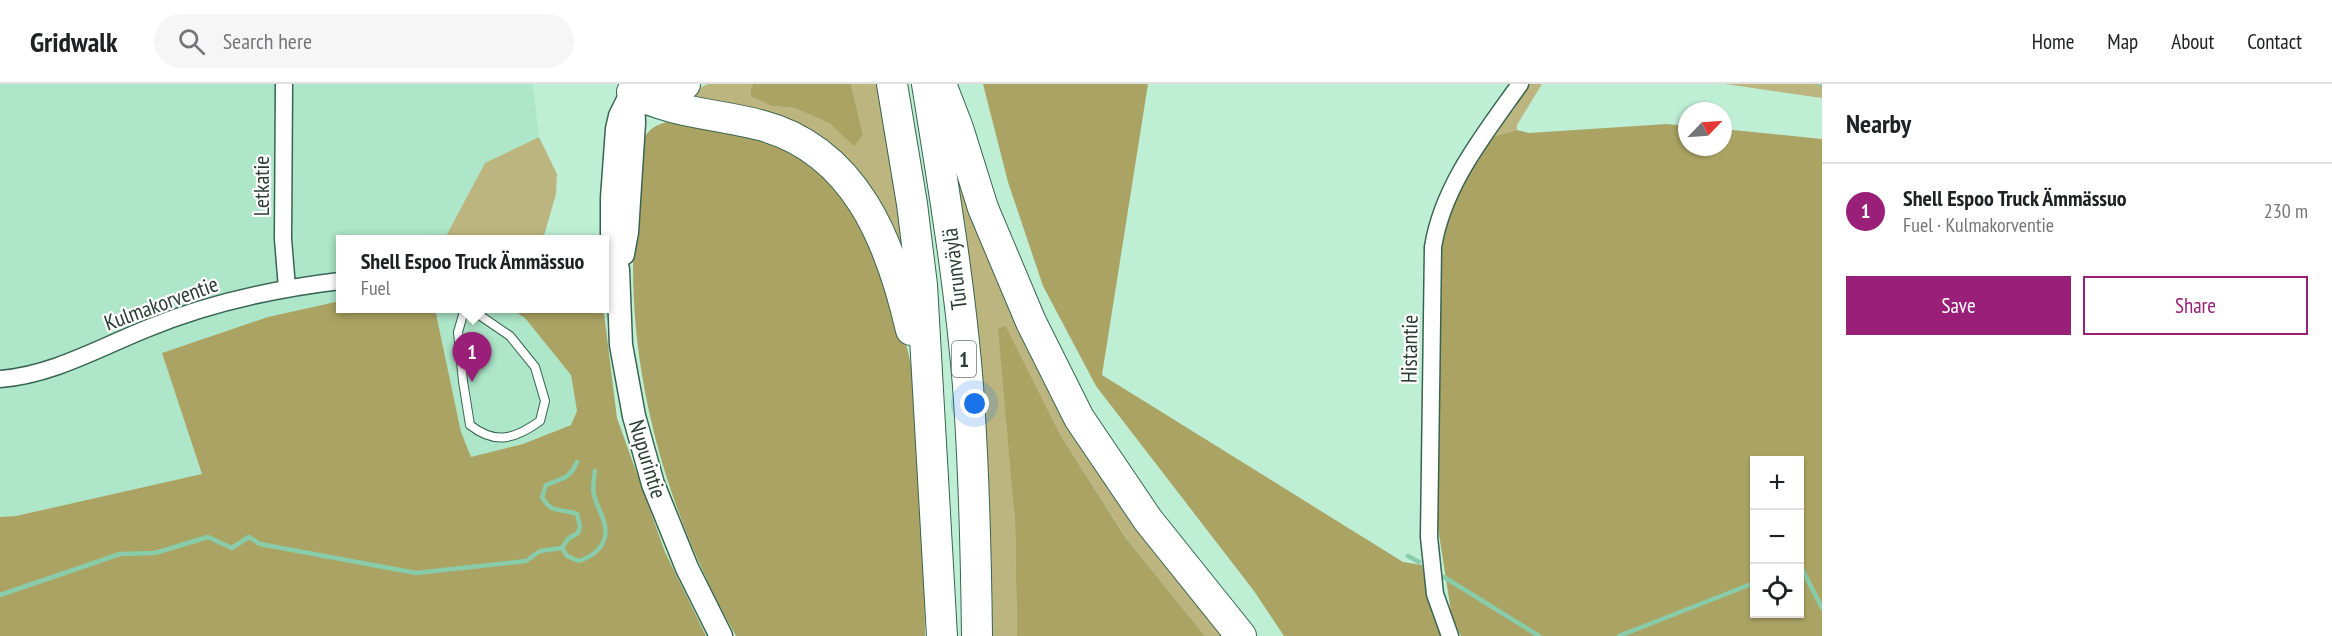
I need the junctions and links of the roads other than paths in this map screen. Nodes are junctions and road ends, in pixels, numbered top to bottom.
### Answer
1 (284, 84) edge
2 (686, 84) edge
3 (892, 84) edge
4 (927, 84) edge
5 (941, 84) edge
6 (1520, 84) edge
7 (633, 88) edge
8 (611, 270) edge
9 (336, 282) edge
10 (287, 288) junction
11 (465, 313) edge
12 (473, 313) edge
13 (0, 379) edge
14 (929, 385) junction
15 (721, 636) edge
16 (942, 636) edge
17 (977, 636) edge
18 (1241, 636) edge
19 (1450, 636) edge

1 - 10 street, Letkatie
2 - 7 highway
3 - 14 highway, Turunväylä / 1
4 - 17 highway, Turunväylä / 1
5 - 18 highway
6 - 19 street, Histantie
7 - 8 main road, Nupurintie
7 - 14 highway
8 - 15 main road, Nupurintie
9 - 10 street, Kulmakorventie
10 - 13 street, Kulmakorventie
11 - 12 lane
14 - 16 highway, Turunväylä / 1

